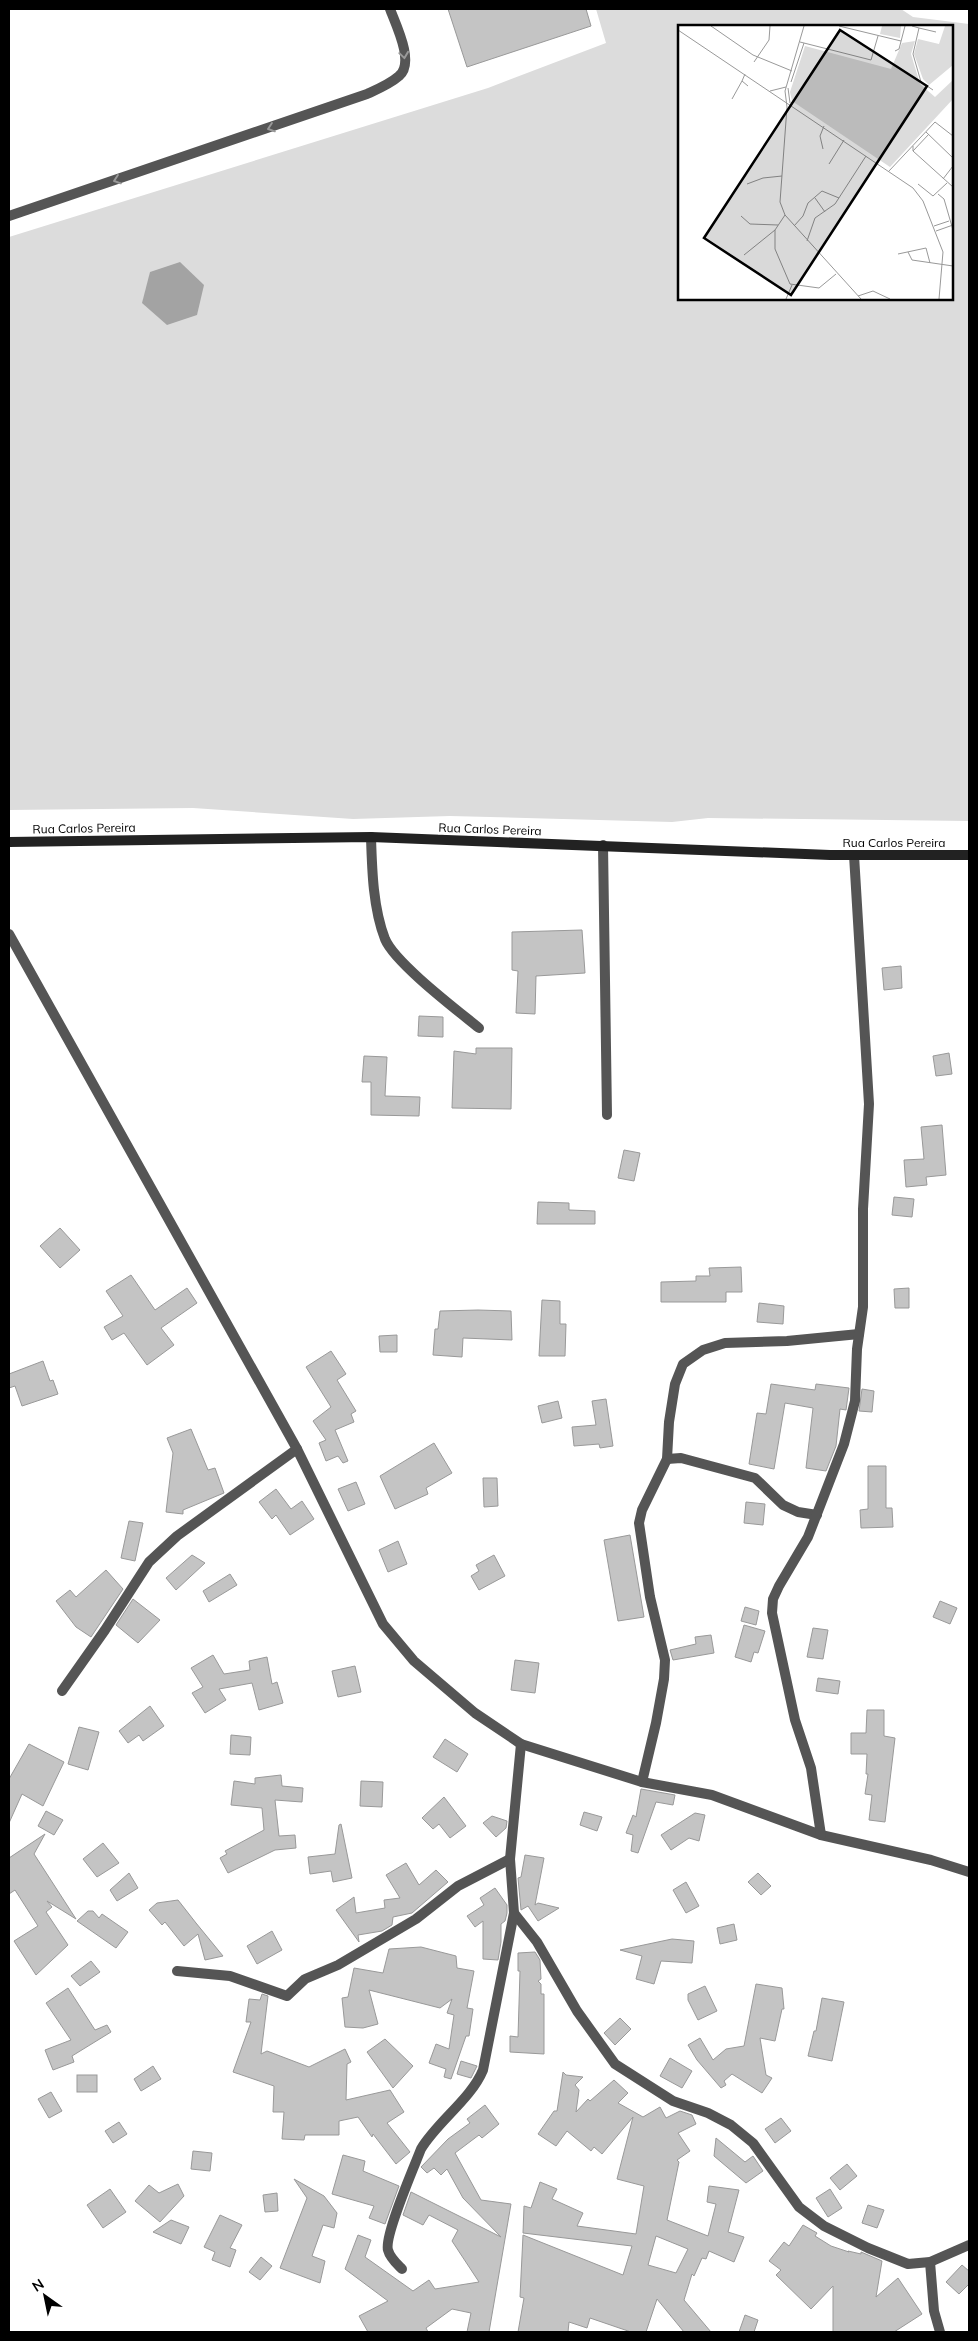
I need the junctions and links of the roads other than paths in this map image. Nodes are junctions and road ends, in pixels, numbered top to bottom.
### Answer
1 (390, 9) edge
2 (9, 216) edge
3 (371, 837) junction
4 (10, 841) edge
5 (603, 845) junction
6 (854, 855) junction
7 (969, 855) edge
8 (9, 934) edge
9 (479, 1028) dead end
10 (607, 1115) dead end
11 (859, 1334) junction
12 (297, 1449) junction
13 (667, 1459) junction
14 (817, 1515) junction
15 (62, 1691) dead end
16 (521, 1744) junction
17 (642, 1782) junction
18 (821, 1835) junction
19 (510, 1859) junction
20 (969, 1872) edge
21 (514, 1913) junction
22 (177, 1971) dead end
23 (969, 2245) edge
24 (930, 2262) junction
25 (402, 2269) dead end
26 (940, 2332) edge

1 -> 2 street
3 - 4 main road, Rua Carlos Pereira
3 - 5 main road, Rua Carlos Pereira
3 - 9 street
5 - 6 main road, Rua Carlos Pereira
5 - 10 street
6 - 7 main road, Rua Carlos Pereira
6 - 11 street
8 - 12 street
11 - 13 street
11 - 14 street
12 - 15 street
12 - 16 street
13 - 14 street
13 - 17 street
14 - 18 street
16 - 17 street
16 - 19 street
17 - 18 street
18 - 20 street
19 - 21 street
19 - 22 street
21 - 24 street
21 - 25 street
23 - 24 street
24 - 26 street

